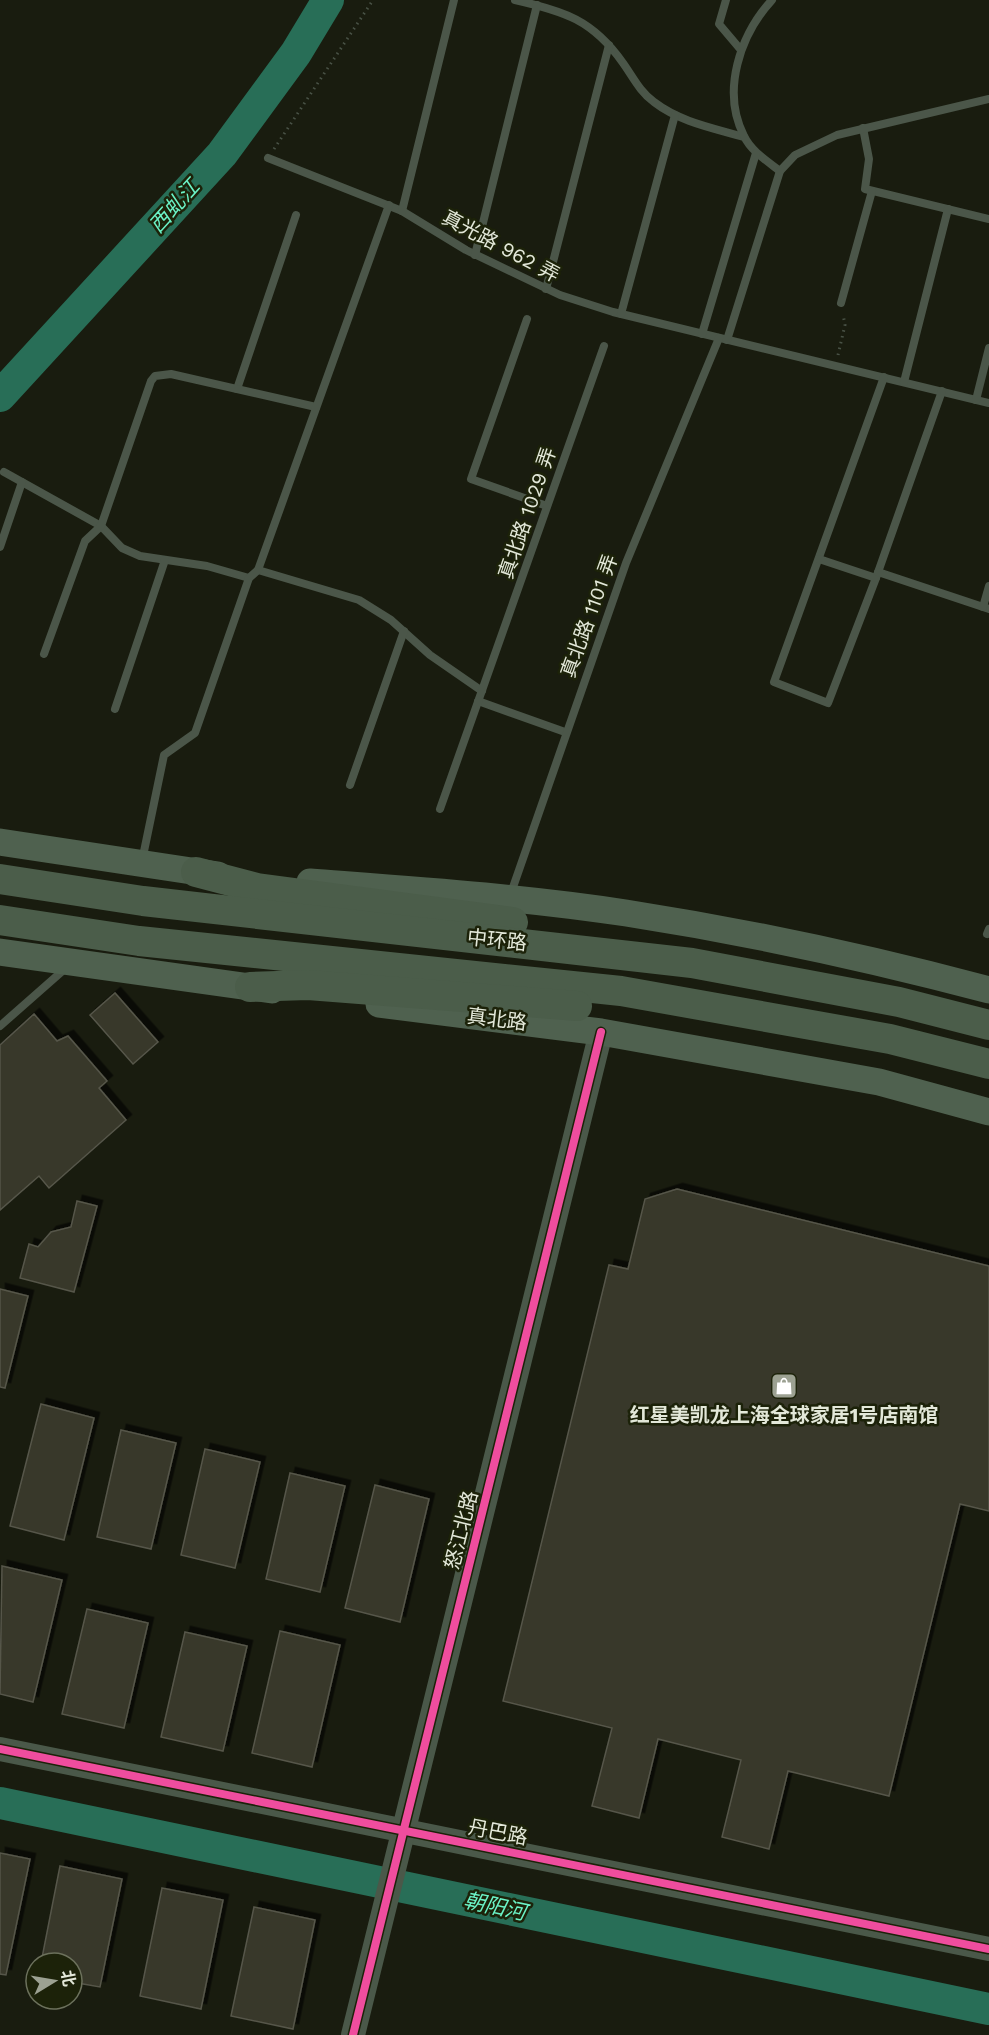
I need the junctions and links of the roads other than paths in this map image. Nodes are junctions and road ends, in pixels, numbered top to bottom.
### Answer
1 (454, 0) edge
2 (515, 0) edge
3 (726, 0) edge
4 (772, 0) edge
5 (527, 1) edge
6 (537, 5) junction
7 (609, 45) junction
8 (741, 50) junction
9 (989, 99) edge
10 (675, 115) junction
11 (863, 128) junction
12 (744, 137) junction
13 (756, 153) junction
14 (268, 158) road end
15 (780, 171) junction
16 (872, 191) junction
17 (389, 205) junction
18 (948, 209) junction
19 (402, 211) junction
20 (296, 214) dead end
21 (989, 219) edge
22 (475, 255) junction
23 (546, 289) junction
24 (841, 303) road end
25 (621, 314) junction
26 (527, 319) dead end
27 (702, 334) junction
28 (723, 339) junction
29 (604, 346) dead end
30 (989, 348) edge
31 (884, 377) junction
32 (903, 382) junction
33 (237, 389) junction
34 (942, 391) junction
35 (976, 400) junction
36 (989, 403) edge
37 (316, 407) junction
38 (4, 472) dead end
39 (22, 482) junction
40 (547, 506) junction
41 (101, 526) junction
42 (0, 548) edge
43 (819, 559) junction
44 (165, 560) junction
45 (258, 570) junction
46 (877, 575) junction
47 (249, 578) junction
48 (989, 586) edge
49 (986, 608) edge
50 (404, 631) junction
51 (44, 654) dead end
52 (482, 691) junction
53 (478, 701) junction
54 (115, 709) dead end
55 (566, 732) junction
56 (350, 785) dead end
57 (440, 809) dead end
58 (0, 842) edge
59 (141, 864) junction
60 (195, 873) junction
61 (0, 879) edge
62 (509, 900) junction
63 (0, 920) edge
64 (0, 952) edge
65 (73, 962) junction
66 (692, 963) junction
67 (250, 987) junction
68 (989, 990) edge
69 (989, 1025) edge
70 (0, 1026) edge
71 (601, 1032) junction
72 (890, 1039) junction
73 (989, 1064) edge
74 (989, 1112) edge
75 (0, 1749) edge
76 (404, 1830) junction
77 (989, 1949) edge
78 (353, 2035) edge

1 - 19 lane
2 - 5 lane
3 - 8 lane
4 - 8 lane
5 - 6 lane
6 - 7 lane
6 - 22 lane
7 - 10 lane
7 - 23 lane
8 - 12 lane
9 - 11 lane
10 - 12 lane
10 - 25 lane
11 - 15 lane
11 - 16 lane
12 - 13 lane
13 - 15 lane
13 - 27 lane
14 - 17 lane, 真光路 962 弄
15 - 28 lane
16 - 18 lane
16 - 24 lane
17 - 19 lane, 真光路 962 弄
17 - 37 lane
18 - 21 lane
18 - 32 lane
19 - 22 lane, 真光路 962 弄
20 - 33 lane
22 - 23 lane, 真光路 962 弄
23 - 25 lane, 真光路 962 弄
25 - 27 lane, 真光路 962 弄
26 - 40 lane
27 - 28 lane, 真光路 962 弄
28 - 31 lane, 真光路 962 弄
28 - 55 lane, 真北路 1101 弄
29 - 40 lane, 真北路 1029 弄
30 - 35 lane
31 - 32 lane, 真光路 962 弄
31 - 43 lane
32 - 34 lane, 真光路 962 弄
33 - 37 lane
33 - 41 lane
34 - 35 lane, 真光路 962 弄
34 - 46 lane
35 - 36 lane, 真光路 962 弄
37 - 45 lane
38 - 39 lane
39 - 41 lane
39 - 42 lane
40 - 52 lane, 真北路 1029 弄
41 - 44 lane
41 - 51 lane
43 - 46 lane
43 - 46 lane
44 - 47 lane
44 - 54 lane
45 - 47 lane
45 - 50 lane
46 - 49 lane
47 - 59 lane
48 - 49 lane
50 - 52 lane
50 - 56 lane
52 - 53 lane, 真北路 1029 弄
53 - 55 lane
53 - 57 lane, 真北路 1029 弄
55 - 62 lane, 真北路 1101 弄
58 - 59 main road
59 - 60 main road
60 - 62 main road
60 - 66 highway
61 - 66 highway, 中环路
62 - 68 main road
63 - 72 highway, 中环路
64 - 65 main road, 真北路
65 - 67 main road, 真北路
65 - 70 lane
66 - 69 highway, 中环路
67 - 71 main road, 真北路
67 - 72 highway
71 - 74 main road, 真北路
71 - 76 street, 怒江北路
72 - 73 highway, 中环路
75 - 76 street, 丹巴路
76 - 77 street, 丹巴路
76 - 78 street, 怒江北路

